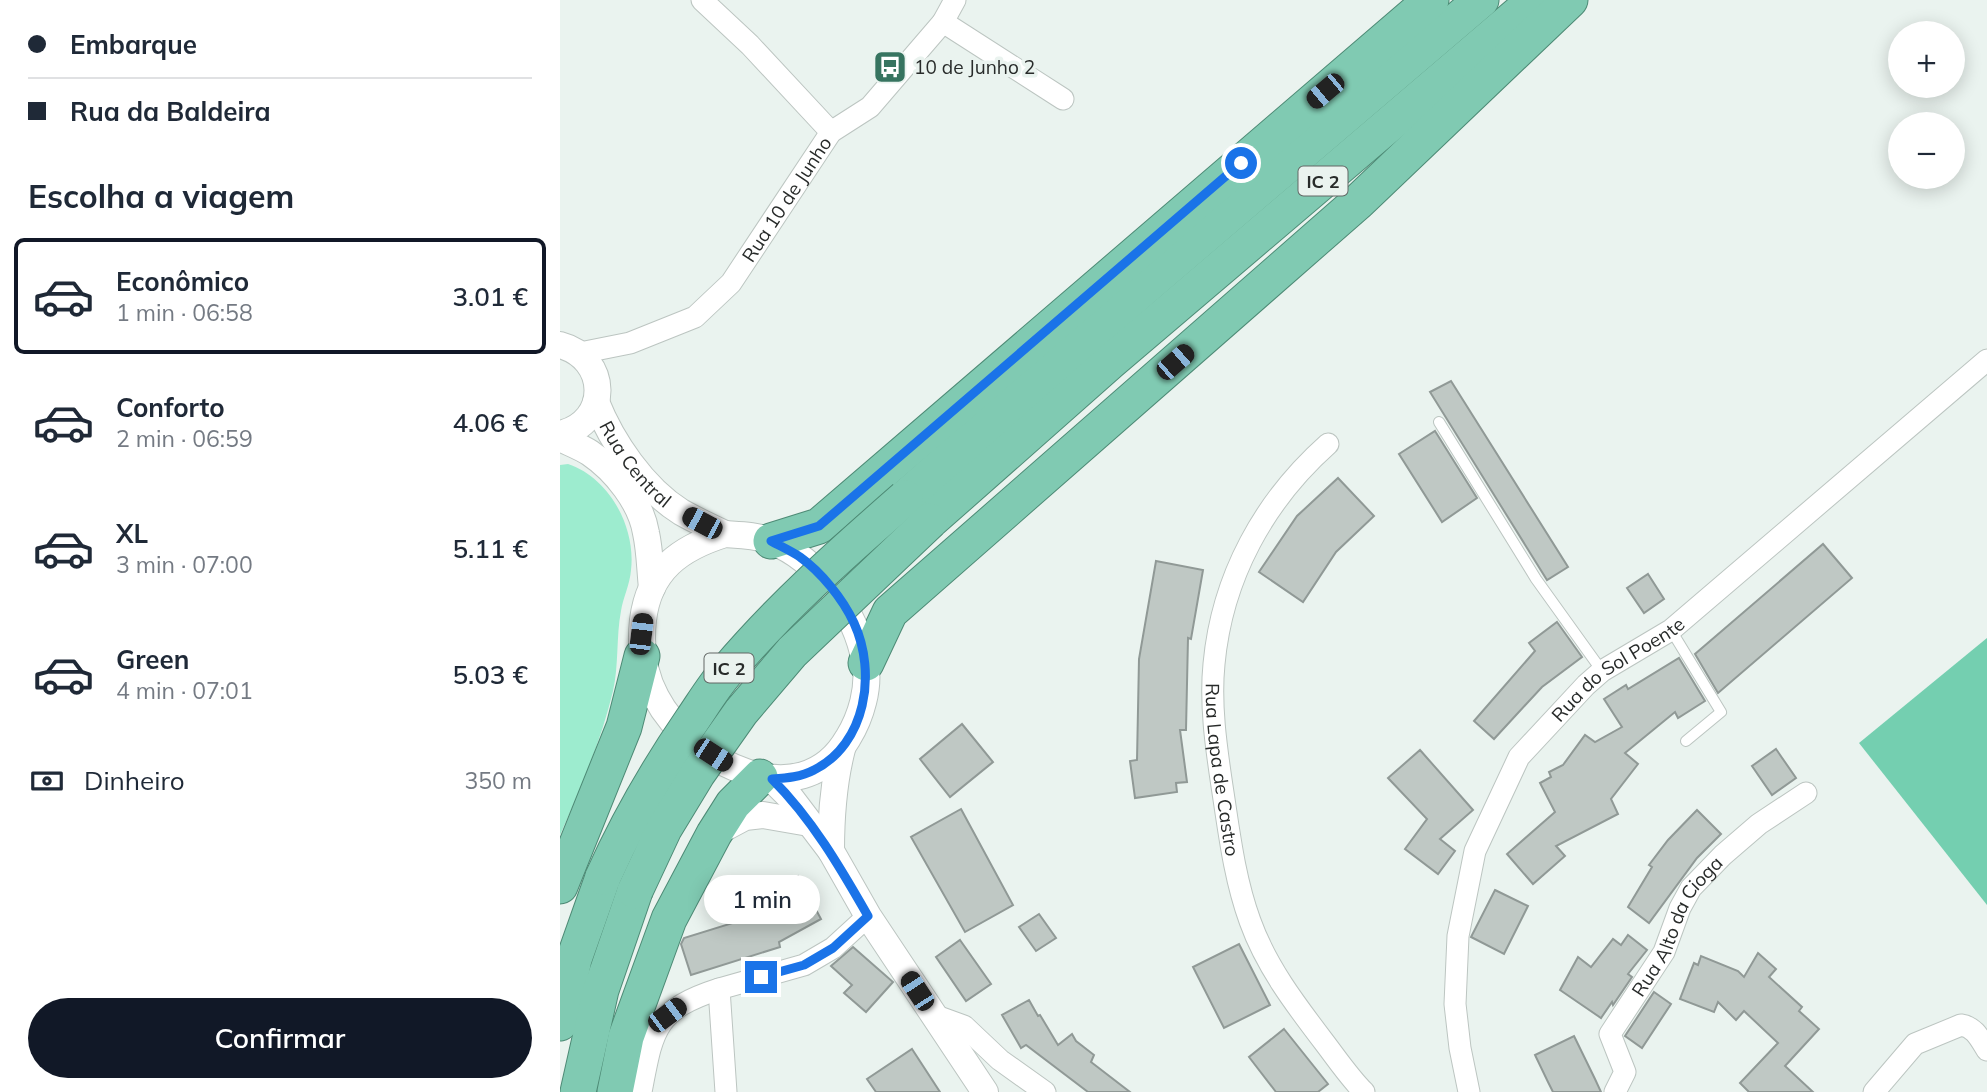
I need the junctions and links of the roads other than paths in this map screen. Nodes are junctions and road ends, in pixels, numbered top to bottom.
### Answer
1 (702, 0) edge
2 (954, 0) edge
3 (1430, 0) edge
4 (1481, 0) edge
5 (1535, 0) edge
6 (1570, 0) edge
7 (943, 22) junction
8 (1063, 99) dead end
9 (831, 132) junction
10 (630, 343) junction
11 (570, 349) edge
12 (1987, 360) edge
13 (596, 389) junction
14 (1439, 422) dead end
15 (560, 436) edge
16 (1328, 444) dead end
17 (724, 534) junction
18 (771, 541) junction
19 (652, 588) junction
20 (1671, 630) junction
21 (642, 656) junction
22 (866, 663) junction
23 (1602, 671) junction
24 (1686, 741) dead end
25 (842, 749) junction
26 (766, 778) junction
27 (1807, 793) dead end
28 (809, 823) junction
29 (714, 834) junction
30 (831, 851) junction
31 (560, 886) edge
32 (868, 916) junction
33 (719, 989) junction
34 (931, 1014) junction
35 (560, 1023) edge
36 (1987, 1050) edge
37 (578, 1092) edge
38 (615, 1092) edge
39 (641, 1092) edge
40 (726, 1092) edge
41 (985, 1092) edge
42 (1045, 1092) edge
43 (1364, 1092) edge
44 (1469, 1092) edge
45 (1615, 1092) edge
46 (1874, 1092) edge

1 - 9 street
2 - 7 street, Rua 10 de Junho
3 - 18 highway
4 - 35 highway, IC 2, bridge
5 - 37 highway, IC 2, bridge
6 - 22 highway
7 - 8 street
7 - 9 street, Rua 10 de Junho
9 - 10 street, Rua 10 de Junho
10 - 11 street, Rua 10 de Junho
10 - 13 street, Rua 10 de Junho
11 - 13 street, Rua Central
12 - 20 street, Rua do Sol Poente
13 - 15 street
13 - 17 street, Rua Central
14 - 23 lane
15 - 19 street, Rua Central
16 - 43 street, Rua Lapa de Castro
17 - 18 street
17 - 19 street
18 - 22 street
19 - 21 street
20 - 23 street, Rua do Sol Poente
20 - 24 lane
21 - 26 street
21 - 31 highway
22 - 25 street
23 - 44 street, Rua do Sol Poente
25 - 26 street
25 - 30 street
26 - 28 street
26 - 29 highway
27 - 45 street, Rua Alto da Cioga
28 - 29 street
28 - 30 street
29 - 38 highway
30 - 32 street
32 - 33 street
32 - 34 street
33 - 39 street
33 - 40 street
34 - 41 street
34 - 42 street
36 - 46 street

